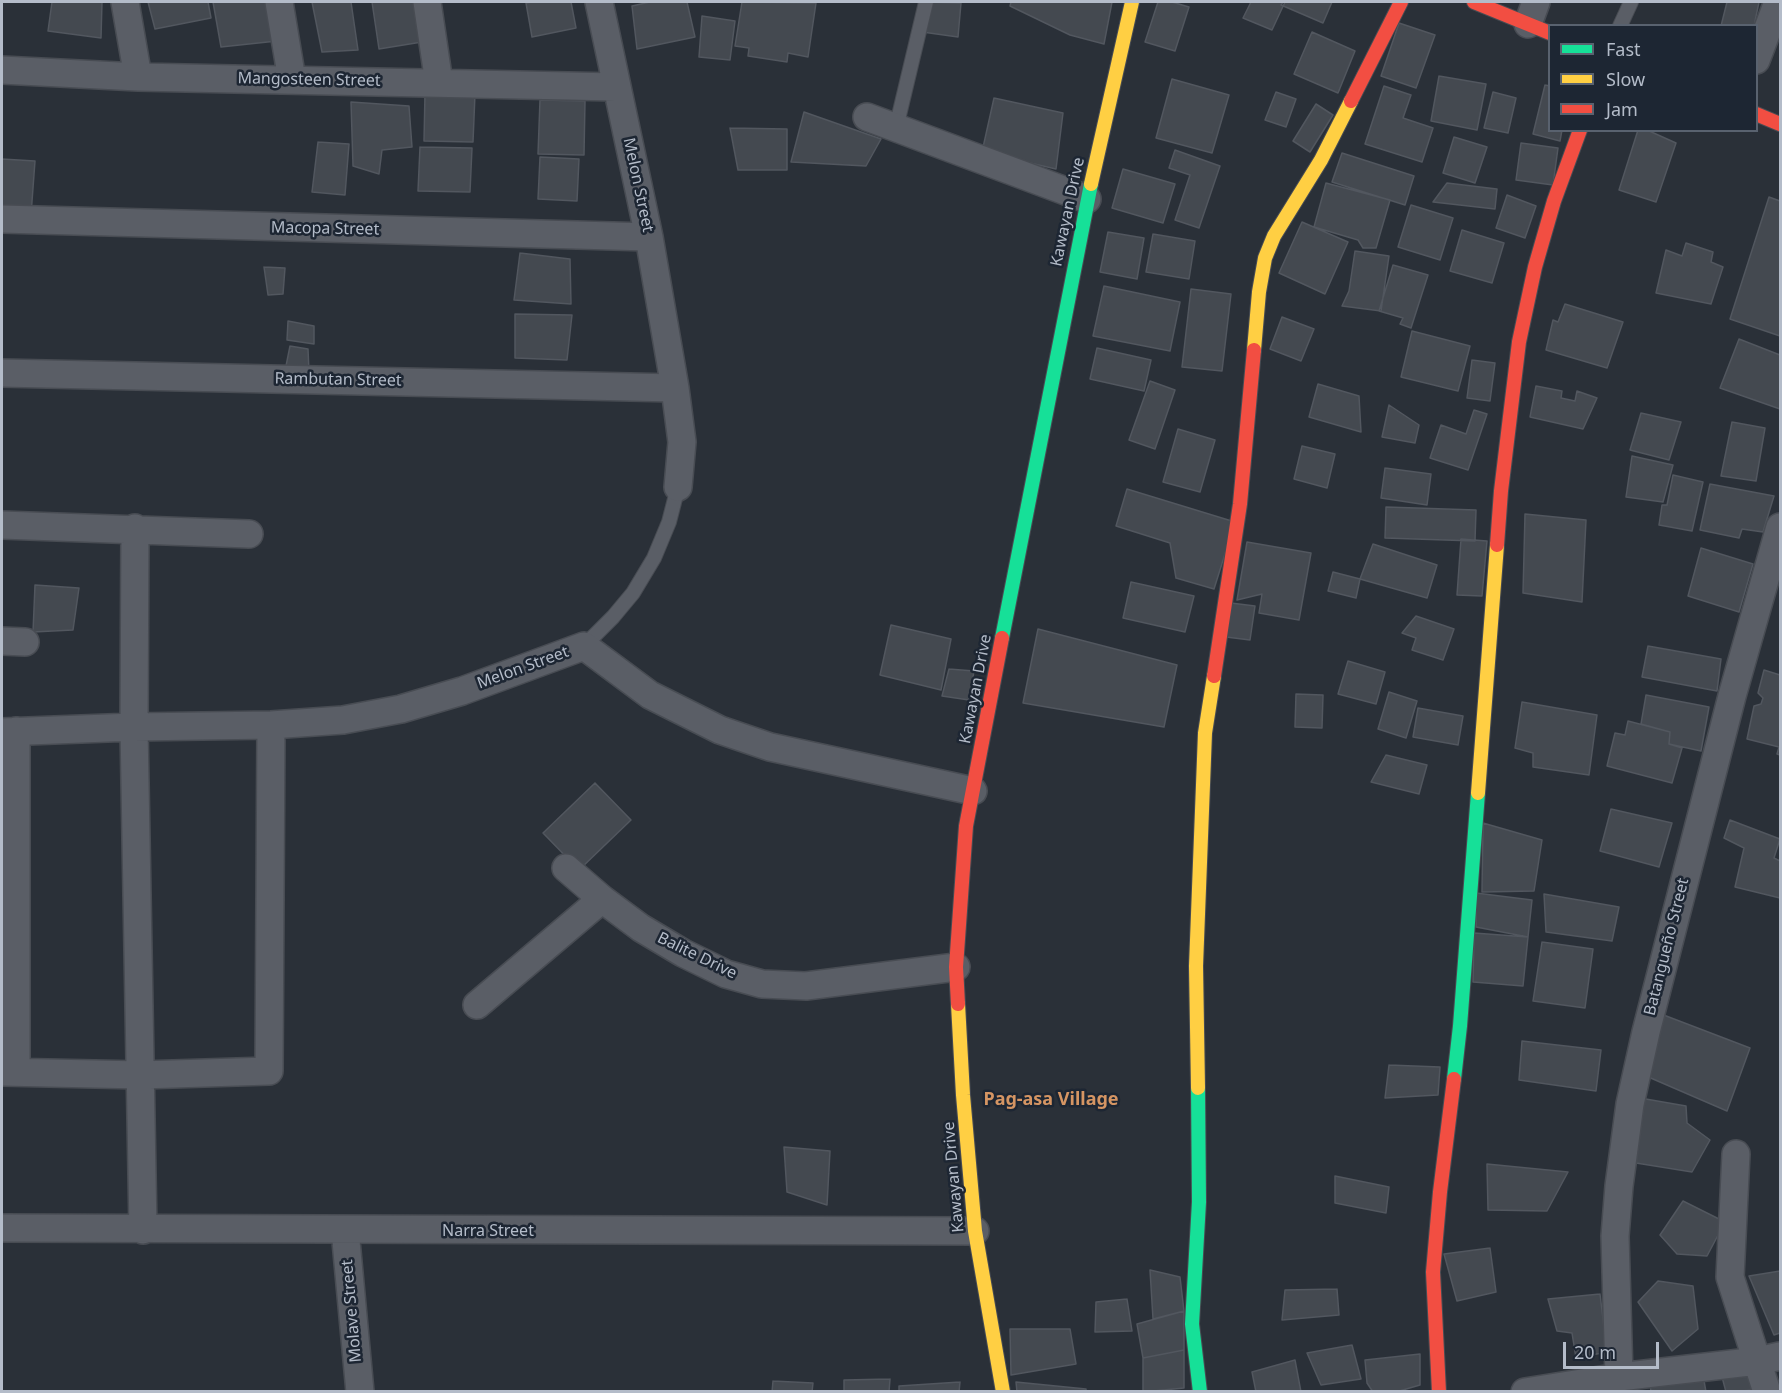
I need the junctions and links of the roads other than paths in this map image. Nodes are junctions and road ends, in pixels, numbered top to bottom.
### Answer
1 (125, 2) edge
2 (279, 2) edge
3 (426, 2) edge
4 (599, 2) edge
5 (926, 2) edge
6 (1132, 2) edge
7 (1401, 2) edge
8 (1474, 2) edge
9 (1631, 2) edge
10 (1778, 2) edge
11 (1538, 19) edge
12 (1621, 24) edge
13 (1758, 55) edge
14 (2, 70) edge
15 (138, 77) junction
16 (292, 80) junction
17 (439, 83) junction
18 (616, 87) junction
19 (1758, 115) edge
20 (867, 117) dead end
21 (1780, 124) edge
22 (896, 128) junction
23 (1579, 132) edge
24 (1087, 199) junction
25 (2, 219) edge
26 (649, 237) junction
27 (2, 373) edge
28 (675, 388) junction
29 (678, 487) joint
30 (2, 525) edge
31 (1780, 527) edge
32 (135, 528) junction
33 (249, 534) dead end
34 (584, 646) junction
35 (271, 725) junction
36 (134, 727) junction
37 (9, 731) edge
38 (973, 790) junction
39 (566, 867) dead end
40 (602, 899) junction
41 (956, 967) junction
42 (477, 1005) dead end
43 (9, 1072) edge
44 (141, 1075) junction
45 (1736, 1154) dead end
46 (2, 1228) edge
47 (143, 1230) junction
48 (345, 1230) junction
49 (975, 1231) junction
50 (1769, 1359) edge
51 (1619, 1377) junction
52 (360, 1392) edge
53 (1003, 1392) edge
54 (1200, 1392) edge
55 (1439, 1392) edge
56 (1525, 1392) edge
57 (1767, 1392) edge

1 - 15 street
2 - 16 street
3 - 17 street
4 - 18 street, Melon Street
5 - 22 lane
6 - 24 street, Kawayan Drive
7 - 54 street
8 - 11 street
9 - 12 lane
10 - 13 street
14 - 15 street, Mangosteen Street
15 - 16 street, Mangosteen Street
16 - 17 street, Mangosteen Street
17 - 18 street, Mangosteen Street
18 - 26 street, Melon Street
19 - 21 street
20 - 22 street
22 - 24 street
23 - 55 street
24 - 38 street, Kawayan Drive
25 - 26 street, Macopa Street
26 - 28 street, Melon Street
27 - 28 street, Rambutan Street
28 - 29 street, Melon Street
29 - 34 lane, Melon Street
30 - 32 street
31 - 51 street, Batangueño Street
32 - 33 street
32 - 36 street
34 - 35 street, Melon Street
34 - 38 street
35 - 36 street, Melon Street
35 - 44 street
36 - 37 street, Melon Street
36 - 44 street
37 - 43 street
38 - 41 street, Kawayan Drive
39 - 40 street, Balite Drive
40 - 41 street, Balite Drive
40 - 42 street
41 - 49 street, Kawayan Drive
43 - 44 street
44 - 47 street
45 - 50 street
46 - 47 street, Narra Street
47 - 48 street, Narra Street
48 - 49 street, Narra Street
48 - 52 street, Molave Street
49 - 53 street, Kawayan Drive
50 - 51 street
50 - 57 street
51 - 56 street

